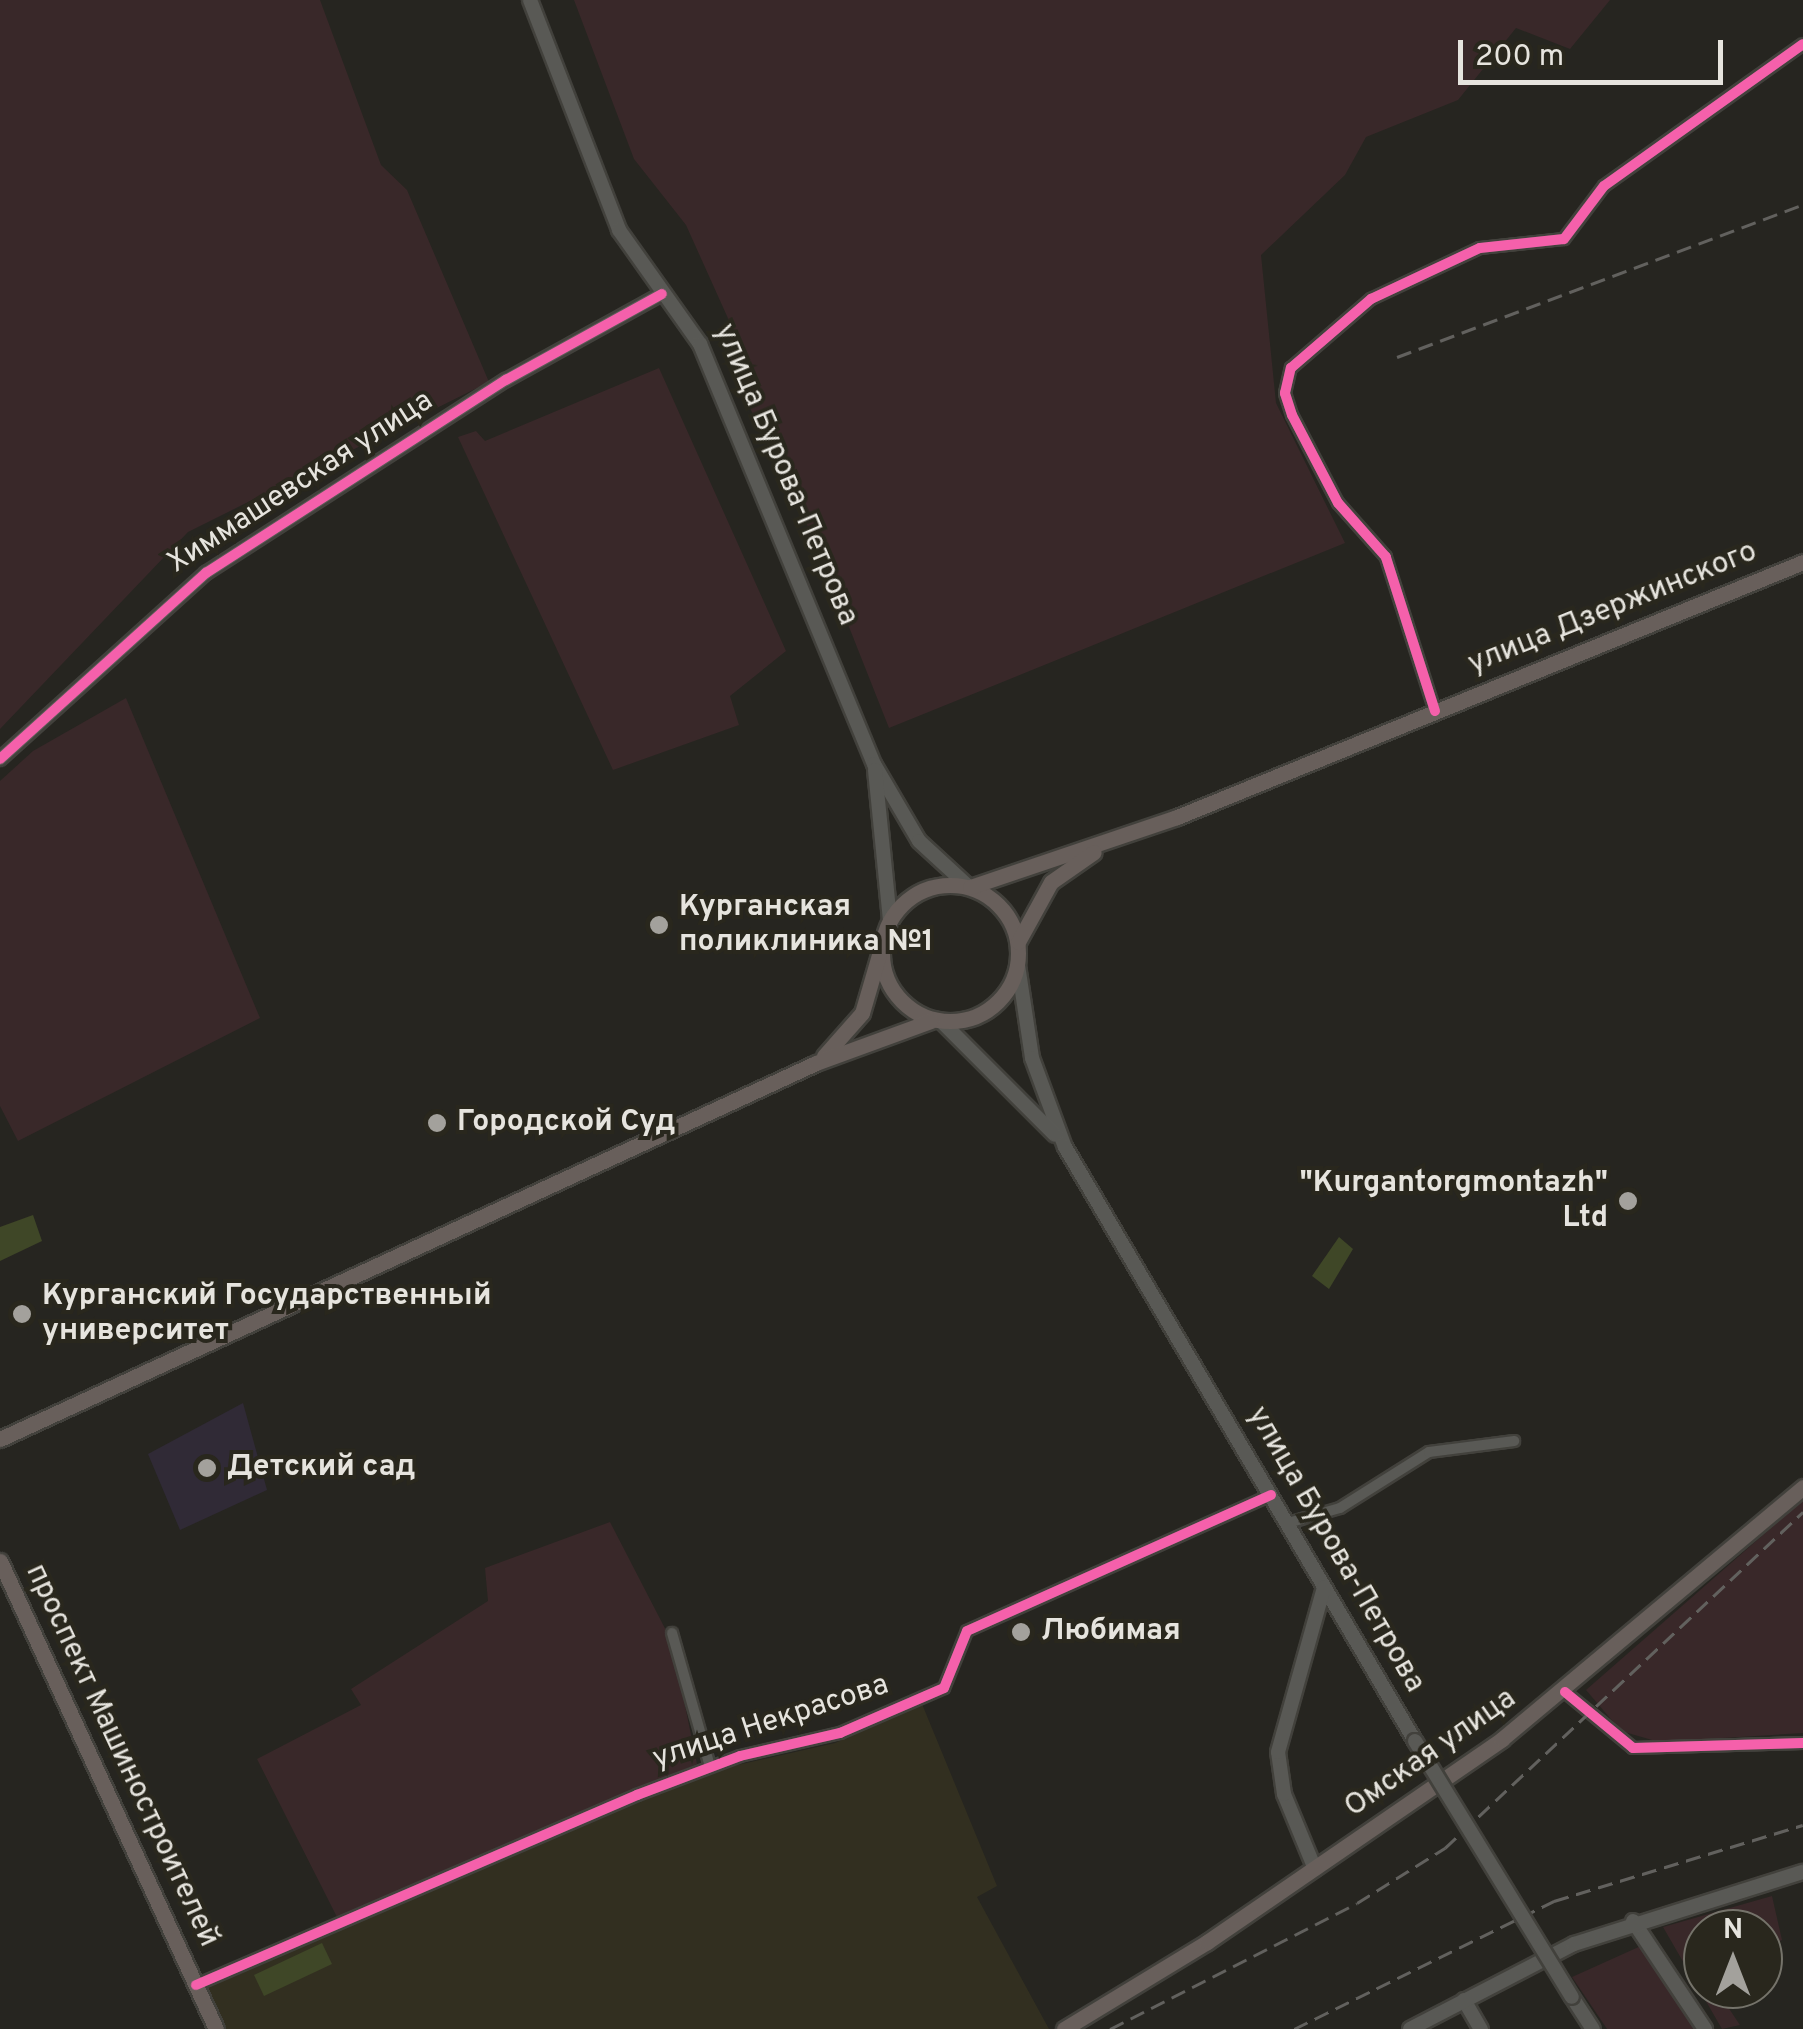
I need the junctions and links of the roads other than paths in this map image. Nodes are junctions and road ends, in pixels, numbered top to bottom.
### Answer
1 (530, 0) edge
2 (1803, 44) edge
3 (662, 294) junction
4 (1803, 562) edge
5 (1436, 711) junction
6 (0, 759) edge
7 (874, 764) junction
8 (1110, 841) junction
9 (969, 887) junction
10 (890, 920) junction
11 (882, 942) junction
12 (1018, 942) junction
13 (1018, 965) junction
14 (937, 1022) junction
15 (816, 1063) junction
16 (1065, 1147) junction
17 (0, 1440) edge
18 (1514, 1440) dead end
19 (1803, 1486) edge
20 (1271, 1494) junction
21 (1288, 1523) junction
22 (0, 1561) edge
23 (1324, 1586) junction
24 (1343, 1617) junction
25 (672, 1633) dead end
26 (1311, 1633) junction
27 (1564, 1692) junction
28 (1803, 1743) edge
29 (710, 1766) junction
30 (1315, 1869) junction
31 (1798, 1873) edge
32 (1803, 1887) edge
33 (1632, 1922) junction
34 (196, 1984) junction
35 (1464, 2000) junction
36 (216, 2029) edge
37 (1064, 2029) edge
38 (1410, 2029) edge
39 (1480, 2029) edge
40 (1593, 2029) edge
41 (1705, 2029) edge

1 - 3 main road, улица Бурова-Петрова
2 - 5 street
3 - 6 street, Химмашевская улица
3 - 7 main road, улица Бурова-Петрова
4 - 5 main road, улица Дзержинского
5 - 8 main road, улица Дзержинского
7 - 9 main road, улица Бурова-Петрова
7 - 10 main road, улица Бурова-Петрова
8 - 9 main road, улица Дзержинского
8 - 12 main road, улица Дзержинского
9 - 10 main road
9 - 12 main road
10 - 11 main road
11 - 14 main road
11 - 15 main road
12 - 13 main road
13 - 14 main road
13 - 16 main road, улица Бурова-Петрова
14 - 15 main road
14 - 16 main road, улица Бурова-Петрова
15 - 17 main road
16 - 20 main road, улица Бурова-Петрова
18 - 21 street
19 - 27 main road, Омская улица
20 - 21 main road, улица Бурова-Петрова
20 - 29 street, улица Некрасова
21 - 23 main road, улица Бурова-Петрова
22 - 34 main road, проспект Машиностроителей
23 - 24 main road, улица Бурова-Петрова
23 - 26 main road
24 - 26 main road
24 - 40 main road, улица Бурова-Петрова, bridge
25 - 29 street
26 - 30 main road
27 - 28 street
27 - 30 main road, Омская улица
29 - 34 street, улица Некрасова
30 - 37 main road, Омская улица
31 - 32 street
31 - 33 main road
33 - 35 main road
33 - 41 main road
34 - 36 main road, проспект Машиностроителей
35 - 38 main road
35 - 39 main road

